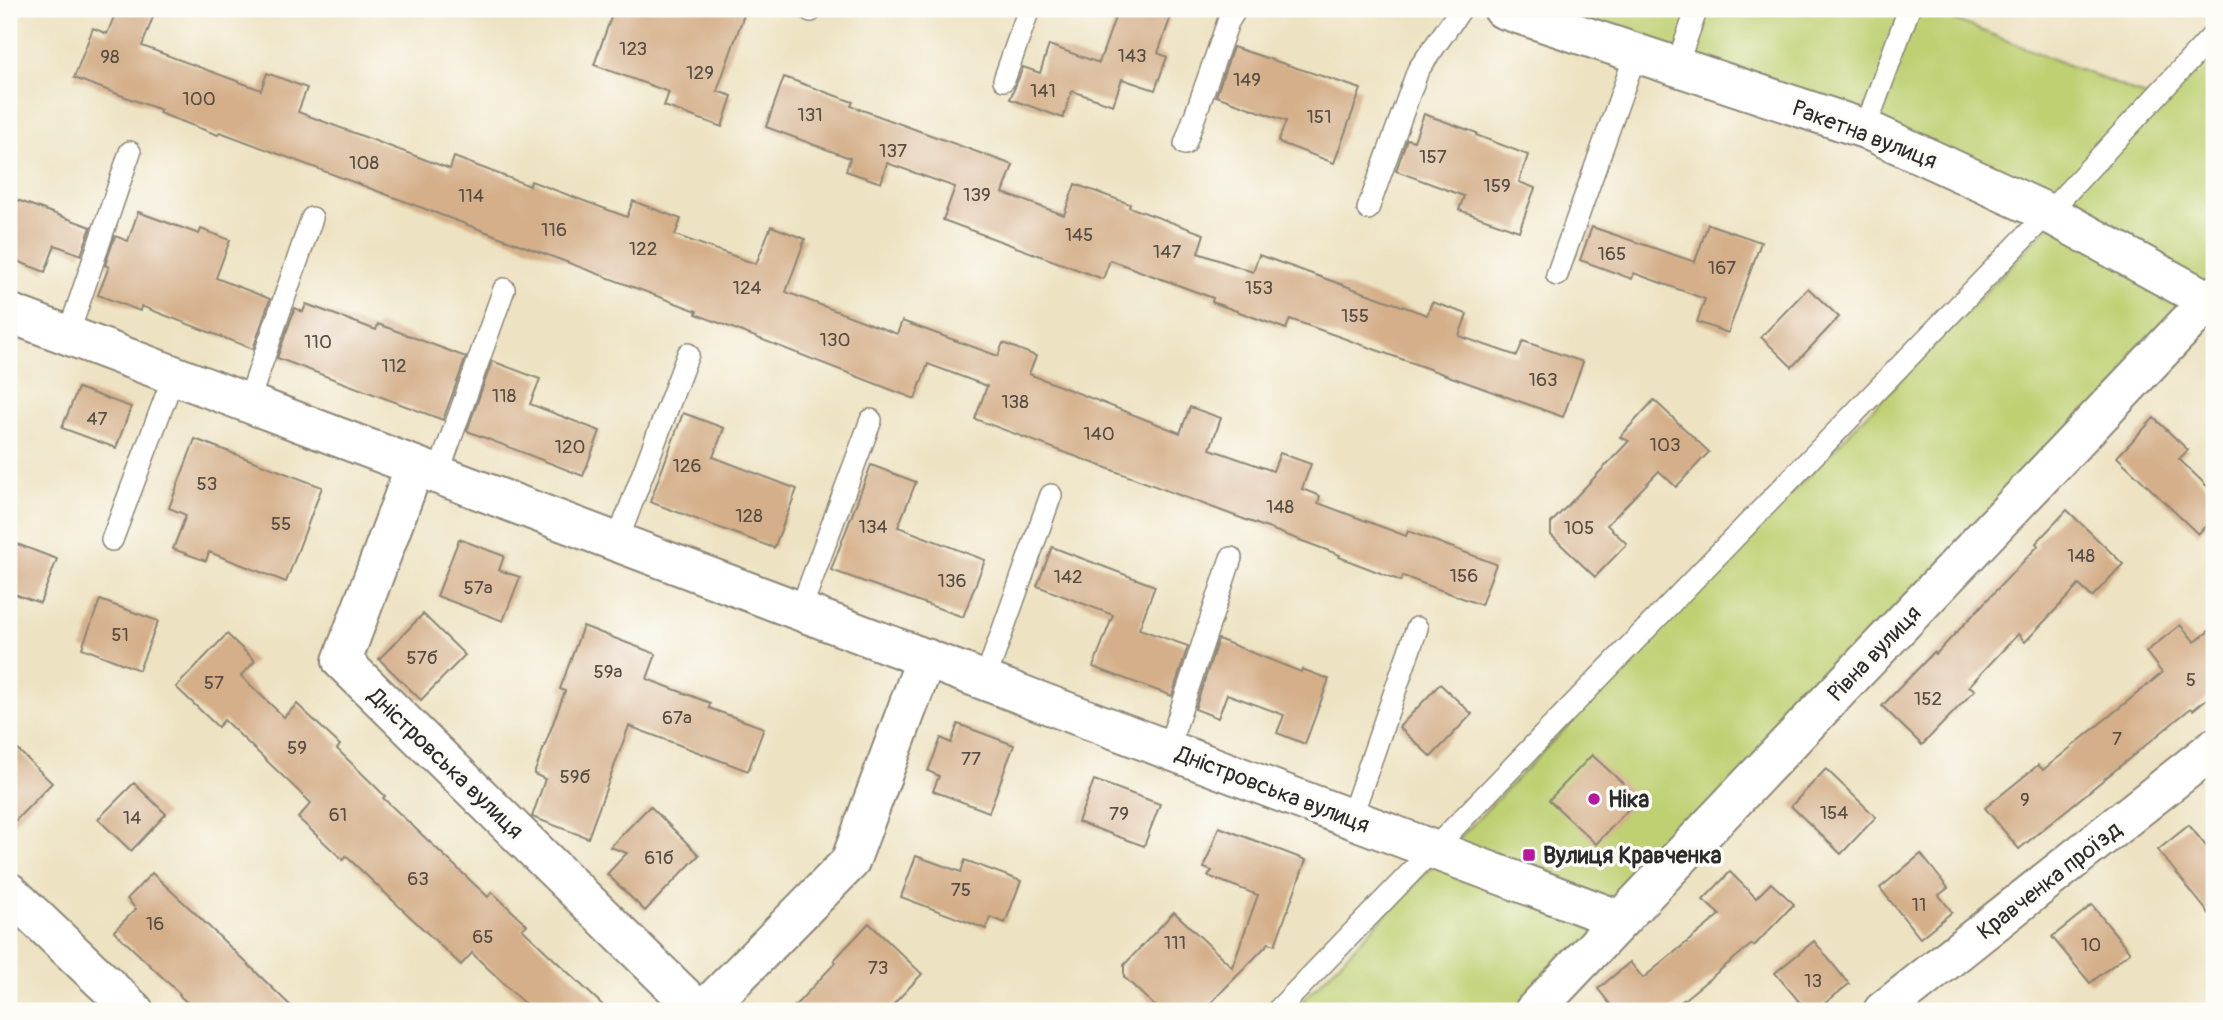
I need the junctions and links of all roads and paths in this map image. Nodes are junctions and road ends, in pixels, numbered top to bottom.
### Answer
1 (1029, 9) edge
2 (1236, 9) edge
3 (1461, 9) edge
4 (1503, 9) edge
5 (1697, 9) edge
6 (1909, 9) edge
7 (2214, 34) edge
8 (1636, 53) junction
9 (1676, 66) junction
10 (1004, 80) dead end
11 (1865, 129) junction
12 (1185, 144) dead end
13 (130, 152) dead end
14 (1368, 209) dead end
15 (2048, 213) junction
16 (312, 218) dead end
17 (1557, 275) dead end
18 (504, 289) dead end
19 (2211, 298) edge
20 (9, 313) edge
21 (68, 335) junction
22 (688, 354) dead end
23 (174, 376) junction
24 (248, 403) junction
25 (871, 420) dead end
26 (427, 470) junction
27 (1052, 495) dead end
28 (112, 540) dead end
29 (617, 542) junction
30 (1231, 558) dead end
31 (800, 611) junction
32 (1417, 628) dead end
33 (926, 659) junction
34 (985, 680) junction
35 (2214, 748) edge
36 (1168, 749) junction
37 (1351, 818) junction
38 (1432, 848) junction
39 (9, 892) edge
40 (1620, 920) junction
41 (1543, 1006) edge
42 (134, 1011) edge
43 (701, 1011) edge
44 (1277, 1011) edge
45 (1883, 1011) edge

1 - 10 lane
2 - 12 lane
3 - 14 lane
4 - 8 street, Ракетна вулиця
5 - 9 lane
6 - 11 lane
7 - 15 lane
8 - 9 street, Ракетна вулиця
8 - 17 lane
9 - 11 street, Ракетна вулиця
11 - 15 street, Ракетна вулиця
13 - 21 lane
15 - 19 street, Ракетна вулиця
15 - 38 lane
16 - 24 lane
18 - 26 lane
19 - 40 street, Рівна вулиця
20 - 21 street, Дністровська вулиця
21 - 23 street, Дністровська вулиця
22 - 29 lane
23 - 24 street, Дністровська вулиця
23 - 28 lane
24 - 26 street, Дністровська вулиця
25 - 31 lane
26 - 29 street, Дністровська вулиця
26 - 43 street, Дністровська вулиця
27 - 34 lane
29 - 31 street, Дністровська вулиця
30 - 36 lane
31 - 33 street, Дністровська вулиця
32 - 37 lane
33 - 34 street, Дністровська вулиця
33 - 43 street, Дністровська вулиця
34 - 36 street, Дністровська вулиця
35 - 45 street, Кравченка проїзд
36 - 37 street, Дністровська вулиця
37 - 38 street, Дністровська вулиця
38 - 40 street, Дністровська вулиця
38 - 44 lane
39 - 42 street
40 - 41 street, Рівна вулиця

